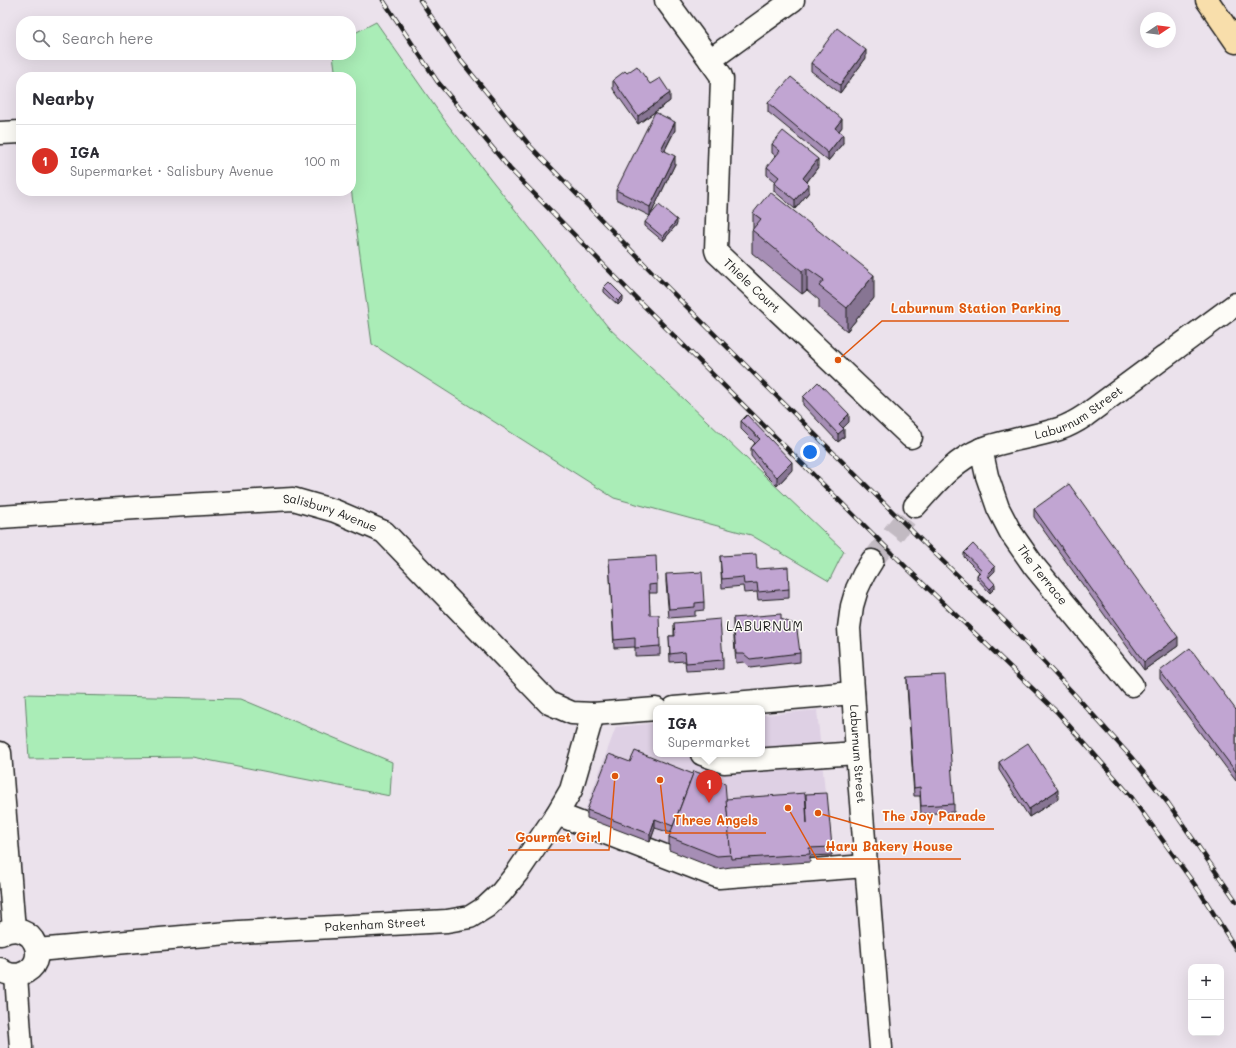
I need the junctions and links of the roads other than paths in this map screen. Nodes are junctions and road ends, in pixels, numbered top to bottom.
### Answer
1 (666, 0) edge
2 (793, 0) edge
3 (1207, 0) edge
4 (1236, 42) edge
5 (710, 60) junction
6 (16, 132) edge
7 (0, 133) edge
8 (1236, 304) edge
9 (911, 438) dead end
10 (981, 449) junction
11 (915, 506) tunnel mouth
12 (0, 517) edge
13 (872, 561) tunnel mouth
14 (1132, 685) dead end
15 (853, 693) junction
16 (717, 705) edge
17 (653, 709) edge
18 (594, 714) junction
19 (0, 753) edge
20 (857, 753) junction
21 (710, 757) edge
22 (557, 814) junction
23 (866, 866) junction
24 (7, 932) edge
25 (37, 950) junction
26 (8, 972) edge
27 (20, 1048) edge
28 (881, 1048) edge

1 - 5 street, Thiele Court
2 - 5 street
3 - 4 main road
5 - 9 street, Thiele Court
6 - 7 street
8 - 10 street, Laburnum Street
10 - 11 street, Laburnum Street
10 - 14 street, The Terrace
12 - 18 street, Salisbury Avenue
13 - 15 street, Laburnum Street
15 - 16 street
15 - 20 street, Laburnum Street
17 - 18 street, Salisbury Avenue
18 - 22 street, Pakenham Street
19 - 24 street
20 - 21 street
20 - 23 street, Laburnum Street
22 - 23 street
22 - 25 street, Pakenham Street
23 - 28 street, Laburnum Street
24 - 25 street
25 - 26 street
26 - 27 street

